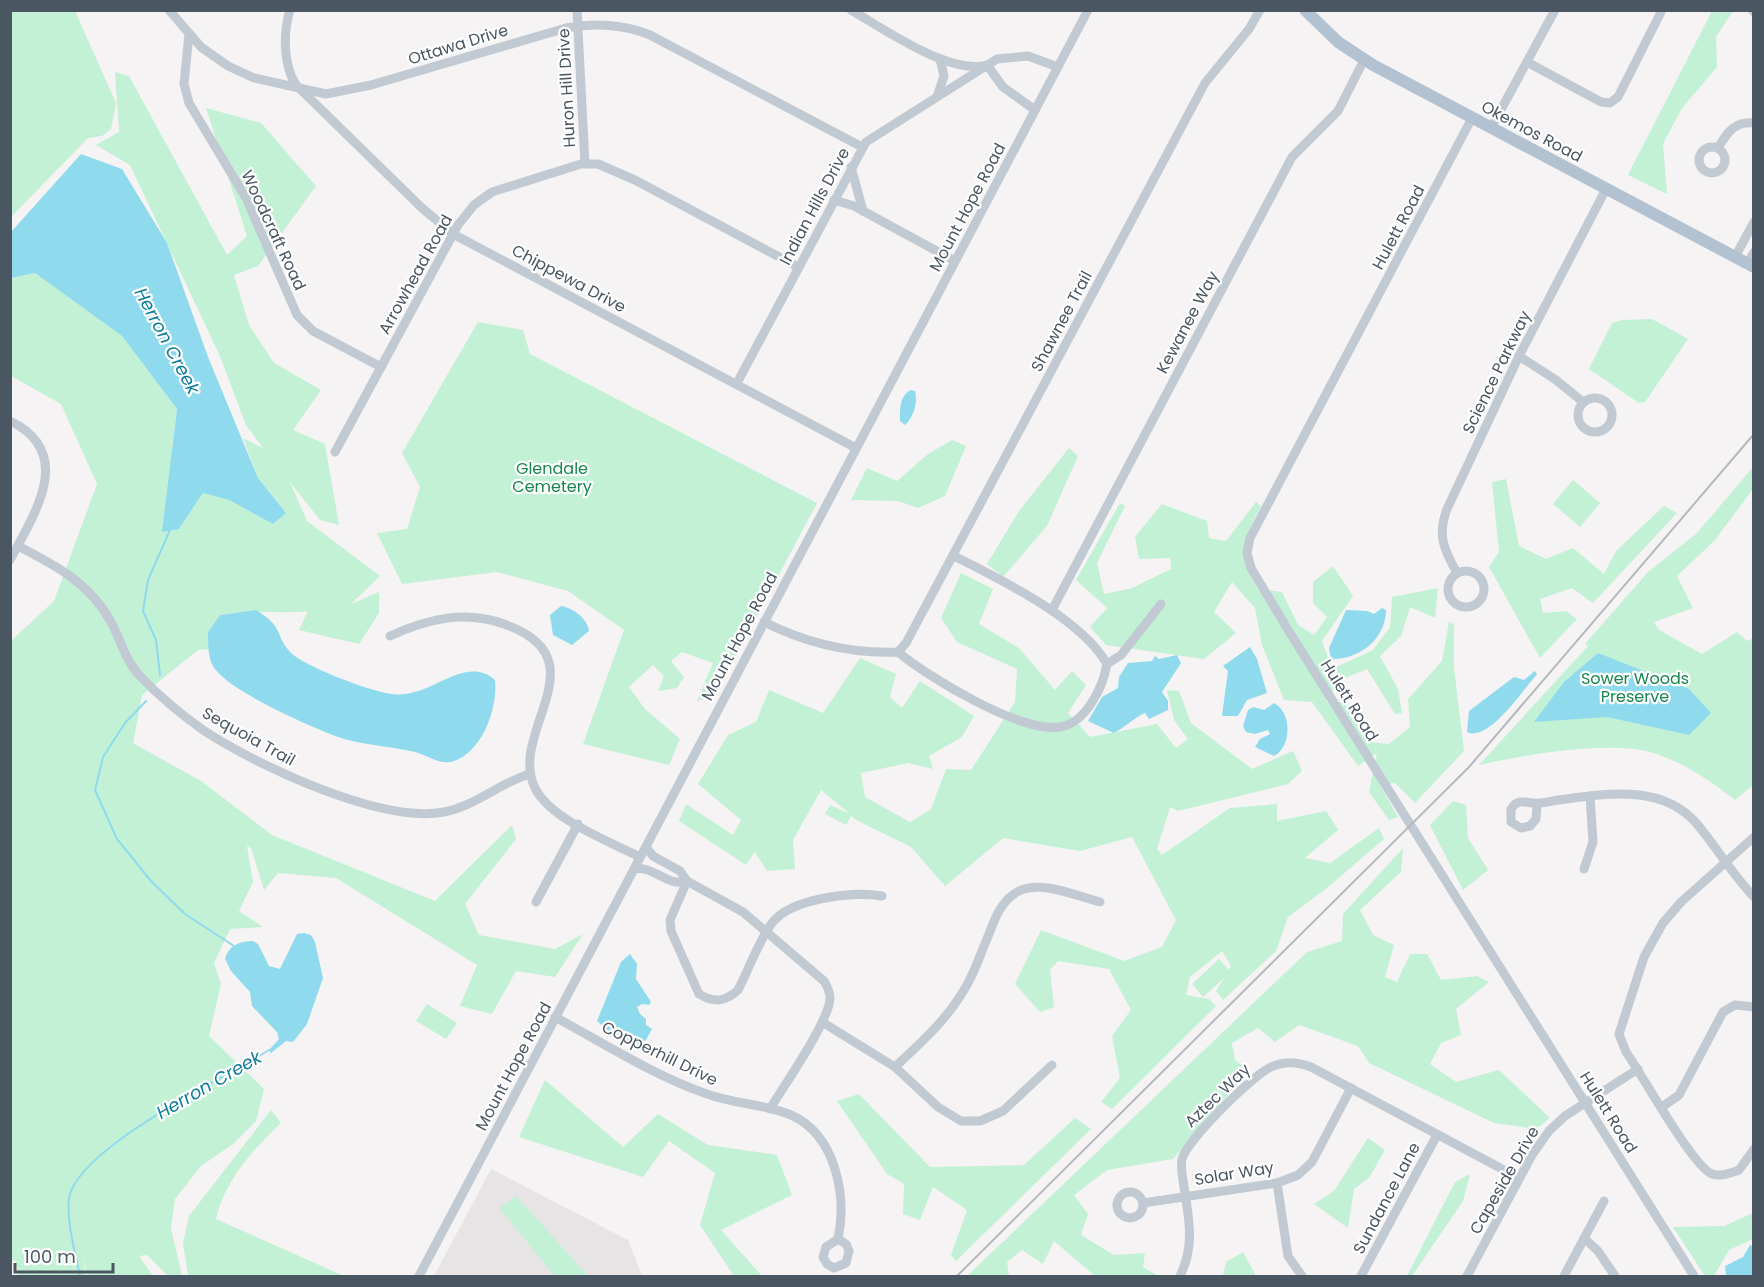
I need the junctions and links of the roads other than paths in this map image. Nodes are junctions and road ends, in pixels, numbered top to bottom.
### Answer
1 (169, 10) edge
2 (290, 10) edge
3 (577, 10) edge
4 (851, 10) edge
5 (1088, 10) edge
6 (1260, 10) edge
7 (1305, 10) edge
8 (1555, 10) edge
9 (1662, 10) edge
10 (578, 26) junction
11 (189, 33) junction
12 (940, 59) junction
13 (1364, 60) junction
14 (1527, 62) junction
15 (987, 65) junction
16 (1058, 67) junction
17 (300, 90) junction
18 (334, 94) junction
19 (937, 96) junction
20 (1035, 110) junction
21 (326, 114) junction
22 (1472, 118) junction
23 (1754, 123) edge
24 (1491, 128) junction
25 (862, 147) junction
26 (1718, 148) dead end
27 (585, 164) junction
28 (852, 167) junction
29 (1606, 189) junction
30 (834, 200) junction
31 (863, 211) junction
32 (1754, 222) edge
33 (453, 234) junction
34 (1754, 252) edge
35 (1735, 257) junction
36 (955, 261) junction
37 (1750, 266) edge
38 (798, 267) junction
39 (1519, 356) junction
40 (381, 367) junction
41 (737, 383) junction
42 (1583, 402) dead end
43 (10, 422) edge
44 (856, 448) junction
45 (335, 452) dead end
46 (18, 546) junction
47 (954, 556) junction
48 (10, 560) edge
49 (1457, 573) junction
50 (1161, 604) dead end
51 (1053, 610) junction
52 (764, 622) junction
53 (390, 636) dead end
54 (898, 652) junction
55 (1107, 664) junction
56 (530, 774) junction
57 (1590, 796) junction
58 (1537, 804) dead end
59 (578, 824) junction
60 (1754, 837) edge
61 (646, 846) junction
62 (640, 857) junction
63 (1724, 863) junction
64 (634, 869) junction
65 (1584, 869) dead end
66 (687, 881) junction
67 (882, 896) dead end
68 (1754, 897) edge
69 (536, 902) dead end
70 (1100, 902) dead end
71 (768, 931) junction
72 (1754, 1007) edge
73 (555, 1017) junction
74 (822, 1022) junction
75 (1052, 1065) dead end
76 (895, 1067) junction
77 (1638, 1069) junction
78 (1351, 1088) junction
79 (1586, 1102) junction
80 (1662, 1107) junction
81 (770, 1109) junction
82 (1437, 1135) junction
83 (1754, 1149) edge
84 (1519, 1178) junction
85 (1277, 1183) junction
86 (1186, 1195) junction
87 (1604, 1201) dead end
88 (1143, 1203) dead end
89 (1584, 1238) junction
90 (838, 1239) dead end
91 (419, 1276) edge
92 (1180, 1276) edge
93 (1302, 1276) edge
94 (1361, 1276) edge
95 (1467, 1276) edge
96 (1566, 1276) edge
97 (1615, 1276) edge
98 (1694, 1276) edge

1 - 11 street, Ottawa Drive
2 - 17 street
3 - 10 street, Huron Hill Drive
4 - 12 street
5 - 16 street, Mount Hope Road
6 - 47 street, Shawnee Trail
7 - 13 main road, Okemos Road
8 - 14 street
9 - 14 street
10 - 18 street, Ottawa Drive
10 - 25 street, Ottawa Drive
10 - 27 street, Huron Hill Drive
11 - 17 street, Ottawa Drive
11 - 40 street, Woodcraft Road
12 - 15 street
12 - 19 street
13 - 22 main road, Okemos Road
13 - 51 street, Kewanee Way
14 - 24 street
15 - 16 street, Indian Hills Drive
15 - 19 street, Indian Hills Drive
15 - 20 street
16 - 20 street, Mount Hope Road
17 - 18 street, Ottawa Drive
17 - 21 street, Chippewa Drive
18 - 21 street
19 - 25 street, Indian Hills Drive
20 - 36 street, Mount Hope Road
21 - 33 street, Chippewa Drive
22 - 24 main road, Okemos Road
22 - 79 street, Hulett Road
23 - 26 street
24 - 29 main road, Okemos Road
25 - 28 street, Indian Hills Drive
27 - 33 street, Arrowhead Road
27 - 38 street, Arrowhead Road
28 - 30 street, Indian Hills Drive
28 - 31 street
29 - 35 main road, Okemos Road
29 - 39 street, Science Parkway
30 - 31 street
30 - 38 street, Indian Hills Drive
31 - 36 street
32 - 35 street
33 - 40 street, Arrowhead Road
33 - 41 street, Chippewa Drive
34 - 37 street
35 - 37 main road, Okemos Road
36 - 44 street, Mount Hope Road
38 - 41 street, Indian Hills Drive
39 - 42 street
39 - 49 street, Science Parkway
40 - 45 street, Arrowhead Road
41 - 44 street, Chippewa Drive
43 - 46 street
44 - 52 street, Mount Hope Road
46 - 48 street
46 - 56 street, Sequoia Trail
47 - 51 street
47 - 54 street, Shawnee Trail
49 - 49 street
50 - 55 street
51 - 55 street
52 - 54 street
52 - 61 street, Mount Hope Road
53 - 56 street
54 - 55 street
56 - 59 street
57 - 58 street
57 - 63 street
57 - 65 street
59 - 62 street
59 - 69 street
60 - 63 street
61 - 62 street, Mount Hope Road
61 - 66 street
62 - 64 street, Mount Hope Road
63 - 68 street
63 - 77 street
64 - 66 street
64 - 73 street, Mount Hope Road
66 - 71 street
66 - 71 street
67 - 71 street
70 - 76 street
71 - 74 street
72 - 80 street
73 - 81 street, Copperhill Drive
73 - 91 street, Mount Hope Road
74 - 76 street
74 - 81 street
75 - 76 street
77 - 79 street, Capeside Drive
77 - 80 street
78 - 82 street, Aztec Way
78 - 85 street, Solar Way
78 - 86 street, Aztec Way
79 - 84 street, Capeside Drive
79 - 98 street, Hulett Road
80 - 83 street
81 - 90 street, Copperhill Drive
82 - 84 street, Aztec Way
82 - 94 street, Sundance Lane
84 - 95 street, Capeside Drive
85 - 86 street, Solar Way
85 - 93 street
86 - 88 street, Solar Way
86 - 92 street, Aztec Way
87 - 89 street
89 - 96 street
89 - 97 street

